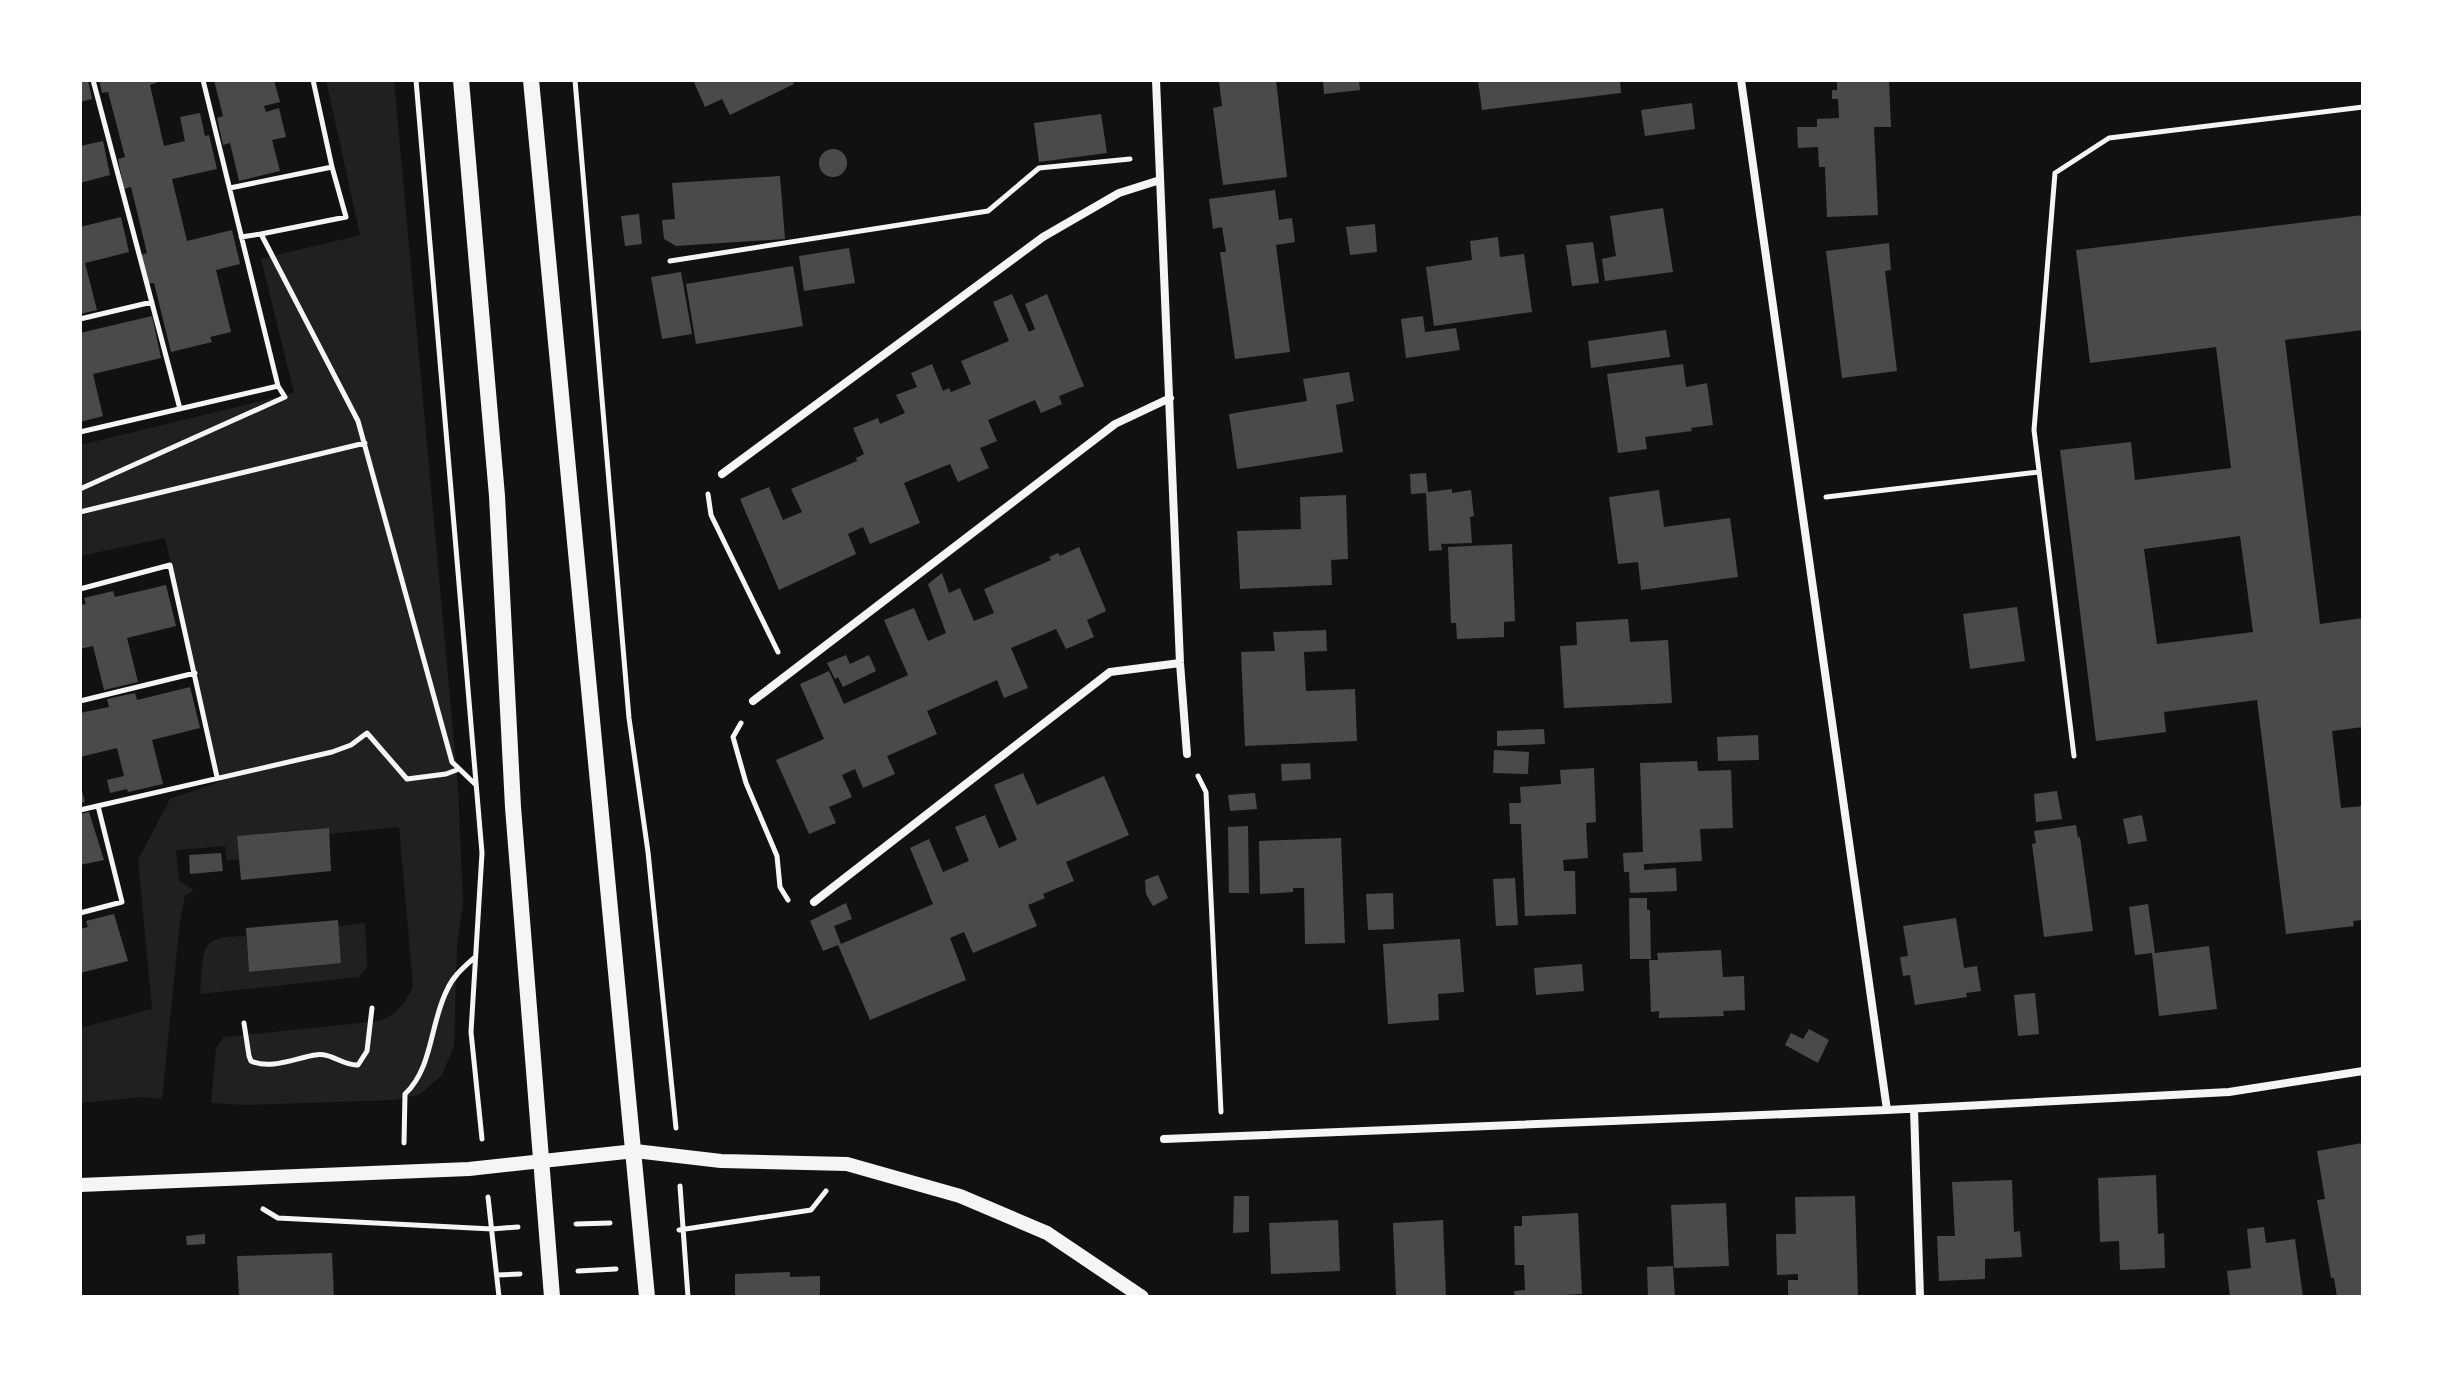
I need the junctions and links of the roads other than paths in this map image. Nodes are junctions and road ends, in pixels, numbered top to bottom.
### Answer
1 (461, 80) edge
2 (531, 80) edge
3 (1156, 80) edge
4 (1741, 80) edge
5 (1160, 180) junction
6 (1170, 398) junction
7 (722, 474) road end
8 (1180, 663) junction
9 (753, 701) road end
10 (1187, 754) road end
11 (814, 902) road end
12 (2363, 1071) edge
13 (1914, 1109) junction
14 (1887, 1110) junction
15 (1164, 1139) dead end
16 (635, 1151) junction
17 (540, 1160) junction
18 (80, 1185) edge
19 (552, 1297) edge
20 (647, 1297) edge
21 (1142, 1297) edge
22 (1920, 1297) edge

1 - 17 main road
2 - 16 main road
3 - 5 street
4 - 14 street
5 - 6 street
5 - 7 street
6 - 8 street
6 - 9 street
8 - 10 street
8 - 11 street
12 - 13 street
13 - 14 street
13 - 22 street
14 - 15 street
16 - 17 street
16 - 20 main road
16 - 21 street
17 - 18 street
17 - 19 main road

